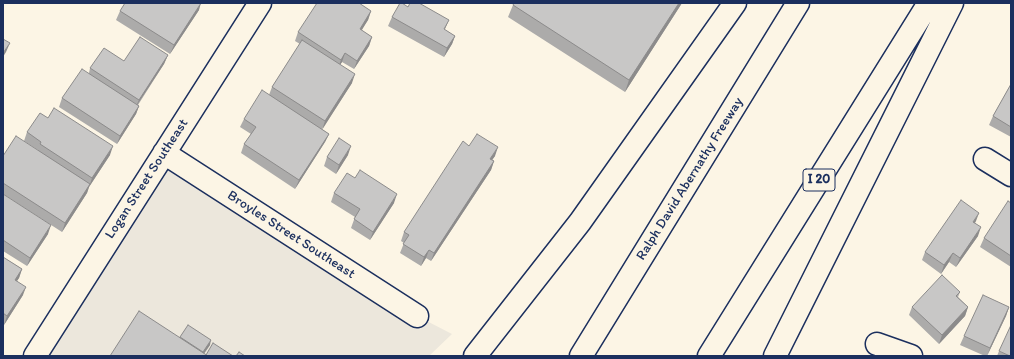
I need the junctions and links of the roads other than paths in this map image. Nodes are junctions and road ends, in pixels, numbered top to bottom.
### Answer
1 (260, 3) edge
2 (735, 3) edge
3 (798, 3) edge
4 (929, 3) edge
5 (952, 3) edge
6 (164, 153) junction
7 (985, 159) dead end
8 (1011, 175) edge
9 (616, 300) junction
10 (417, 316) dead end
11 (877, 344) dead end
12 (35, 356) edge
13 (475, 356) edge
14 (577, 356) edge
15 (581, 356) edge
16 (709, 356) edge
17 (775, 356) edge
18 (911, 356) edge

1 - 6 main road, Logan Street Southeast
2 - 13 main road
3 - 9 main road, Ralph David Abernathy Freeway
4 - 16 main road, I 20
5 - 17 main road
6 - 10 main road, Broyles Street Southeast
6 - 12 main road, Logan Street Southeast
7 - 8 main road
9 - 14 main road
9 - 15 main road, Ralph David Abernathy Freeway
11 - 18 main road

